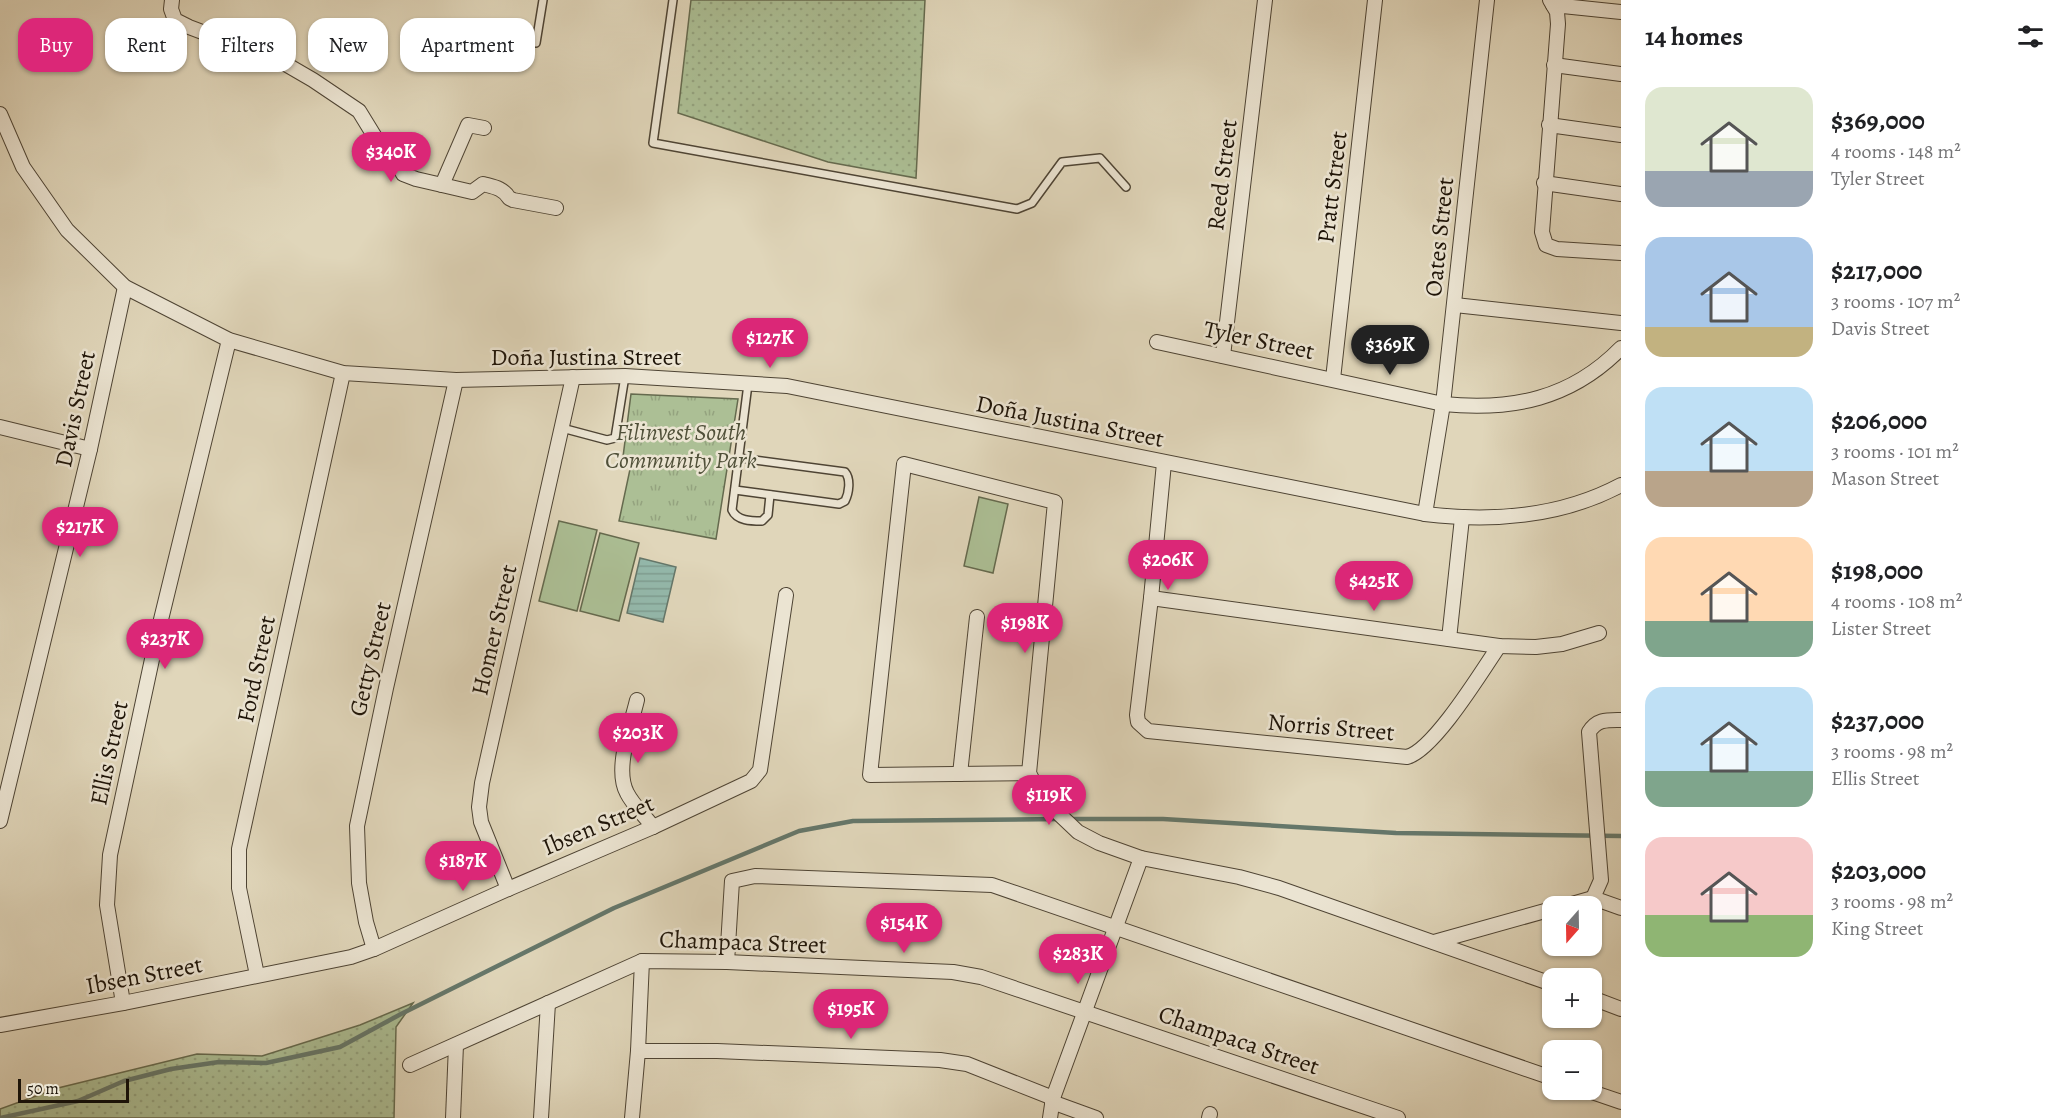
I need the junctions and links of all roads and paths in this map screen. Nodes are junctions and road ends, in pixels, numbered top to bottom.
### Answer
1 (172, 0) edge
2 (543, 0) edge
3 (673, 0) edge
4 (1265, 0) edge
5 (1375, 0) edge
6 (1487, 0) edge
7 (1552, 2) edge
8 (1614, 8) edge
9 (536, 43) dead end
10 (1554, 65) junction
11 (1621, 74) edge
12 (0, 114) edge
13 (1549, 124) junction
14 (484, 128) dead end
15 (1621, 135) edge
16 (1544, 183) junction
17 (442, 185) junction
18 (1126, 187) dead end
19 (1621, 194) edge
20 (556, 208) dead end
21 (1621, 253) edge
22 (125, 287) junction
23 (1455, 305) junction
24 (1621, 323) edge
25 (229, 340) junction
26 (1157, 342) dead end
27 (1621, 348) edge
28 (1223, 356) junction
29 (343, 373) junction
30 (625, 376) junction
31 (573, 377) junction
32 (1333, 379) junction
33 (456, 380) junction
34 (748, 384) junction
35 (1443, 404) junction
36 (0, 428) edge
37 (562, 428) junction
38 (90, 449) junction
39 (739, 458) junction
40 (1164, 463) junction
41 (1621, 485) edge
42 (735, 490) junction
43 (770, 495) junction
44 (1425, 514) junction
45 (1462, 518) junction
46 (786, 595) dead end
47 (1151, 597) junction
48 (977, 617) dead end
49 (1599, 633) dead end
50 (1449, 639) junction
51 (1499, 646) junction
52 (637, 700) dead end
53 (1621, 720) edge
54 (1029, 773) junction
55 (960, 774) junction
56 (0, 820) edge
57 (653, 827) junction
58 (1141, 858) junction
59 (508, 889) junction
60 (1594, 896) edge
61 (1602, 902) edge
62 (1621, 909) edge
63 (1542, 912) edge
64 (1116, 927) junction
65 (1434, 942) junction
66 (374, 949) junction
67 (642, 961) junction
68 (727, 962) junction
69 (257, 975) junction
70 (1542, 980) edge
71 (1602, 1002) edge
72 (123, 1003) junction
73 (548, 1003) junction
74 (1621, 1009) edge
75 (1085, 1012) junction
76 (0, 1025) edge
77 (456, 1046) junction
78 (638, 1051) junction
79 (410, 1065) dead end
80 (1542, 1075) edge
81 (1602, 1096) edge
82 (1052, 1100) junction
83 (1621, 1102) edge
84 (453, 1118) edge
85 (541, 1118) edge
86 (632, 1118) edge
87 (1050, 1118) edge
88 (1096, 1118) edge
89 (1398, 1118) edge

1 - 17 street
2 - 9 lane
3 - 18 lane
4 - 28 street, Reed Street
5 - 32 street, Pratt Street
6 - 23 street, Oates Street
7 - 8 street
7 - 10 street
10 - 11 street
10 - 13 street
12 - 22 street, Doña Justina Street
13 - 15 street
13 - 16 street
14 - 17 street
16 - 19 street
16 - 21 street
17 - 20 street
22 - 25 street, Doña Justina Street
22 - 38 street, Davis Street
23 - 24 street
23 - 35 street, Oates Street
25 - 29 street, Doña Justina Street
25 - 72 street, Ellis Street
26 - 28 street, Tyler Street
27 - 35 street, Tyler Street
28 - 32 street, Tyler Street
29 - 33 street, Doña Justina Street
29 - 69 street, Ford Street
30 - 31 street, Doña Justina Street
30 - 34 street, Doña Justina Street
30 - 37 lane
31 - 33 street, Doña Justina Street
31 - 37 street, Homer Street
32 - 35 street, Tyler Street
33 - 66 street, Getty Street
34 - 39 lane
34 - 40 street, Doña Justina Street
35 - 44 street, Oates Street
36 - 38 street
37 - 59 street, Homer Street
38 - 56 street, Davis Street
39 - 42 lane
39 - 43 lane
40 - 44 street, Doña Justina Street
40 - 47 street
41 - 45 street, Doña Justina Street
42 - 43 lane
42 - 43 lane
44 - 45 street, Doña Justina Street
45 - 50 street
46 - 57 street, Ibsen Street
47 - 50 street
47 - 51 street, Norris Street
48 - 55 street
49 - 51 street
50 - 51 street
52 - 57 street
53 - 60 street
54 - 55 street
54 - 55 street
54 - 58 street
57 - 59 street, Ibsen Street
58 - 64 street
58 - 65 street
59 - 66 street, Ibsen Street
61 - 62 street
63 - 65 street
64 - 68 street
64 - 75 street
64 - 80 street
65 - 70 street
66 - 69 street, Ibsen Street
67 - 68 street, Champaca Street
67 - 73 street, Champaca Street
67 - 78 street
68 - 75 street, Champaca Street
69 - 72 street, Ibsen Street
71 - 74 street
72 - 76 street, Ibsen Street
73 - 77 street, Champaca Street
73 - 85 street
75 - 82 street
75 - 89 street, Champaca Street
77 - 79 street, Champaca Street
77 - 84 street
78 - 82 street
78 - 86 street
81 - 83 street
82 - 87 street
82 - 88 street

